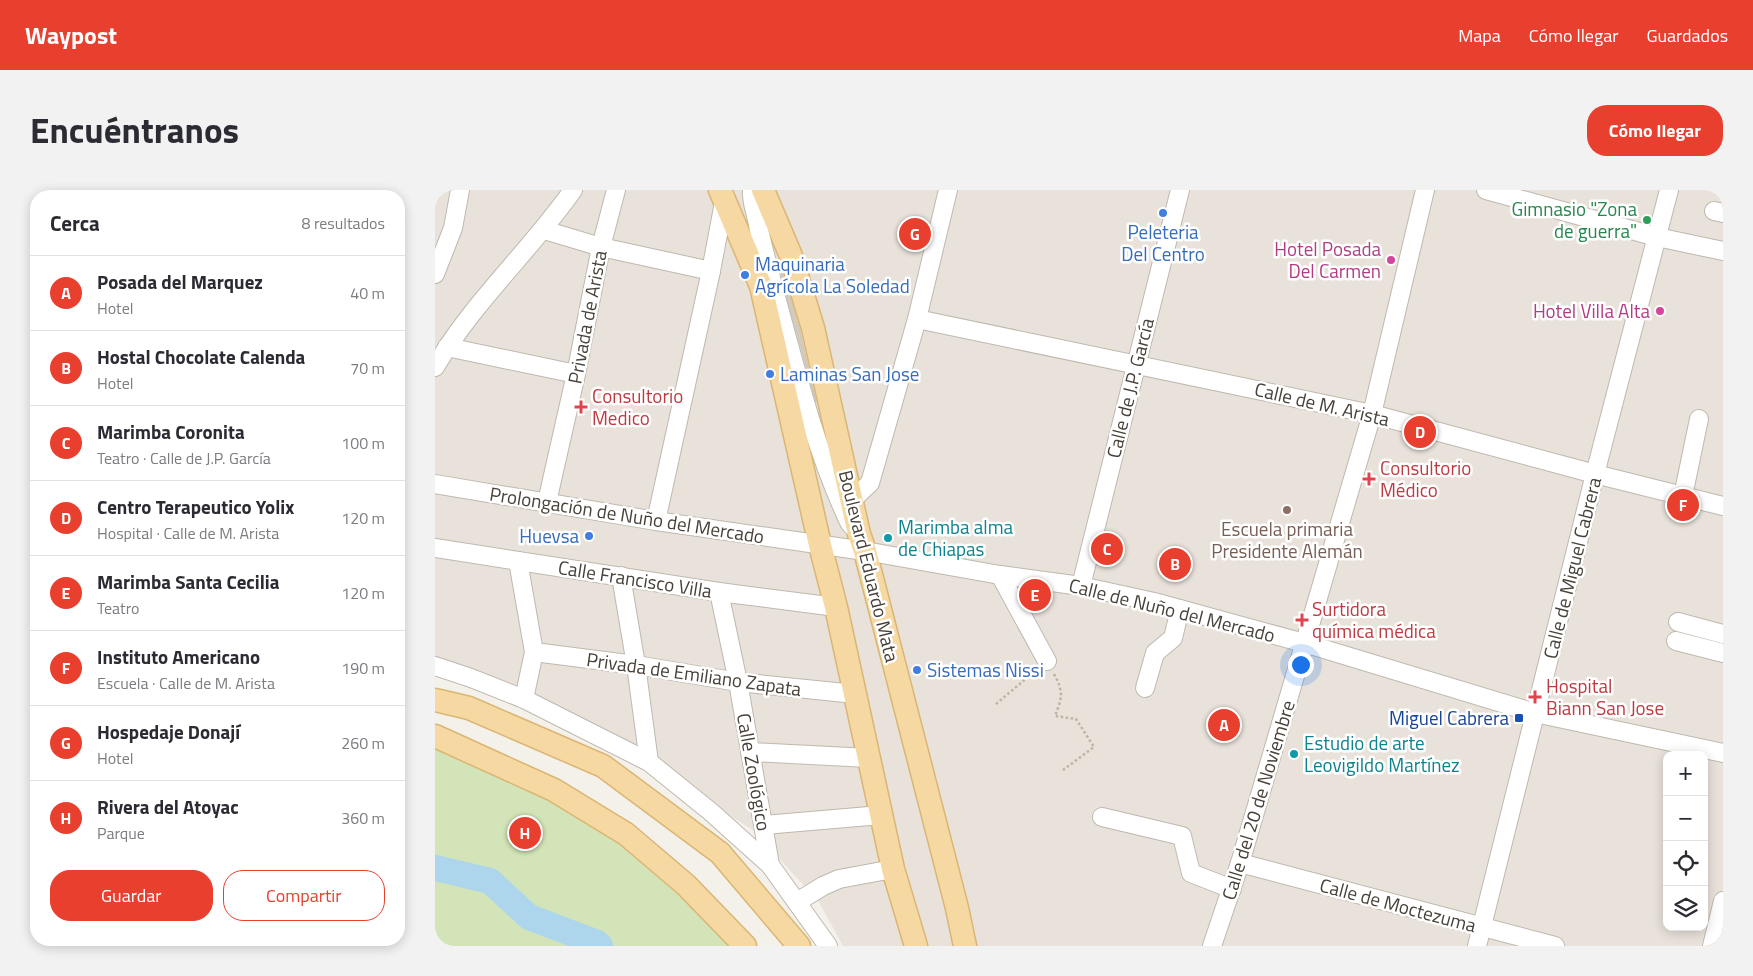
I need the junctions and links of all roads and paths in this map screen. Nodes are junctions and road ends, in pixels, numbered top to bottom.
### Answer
1 (460, 190) edge
2 (573, 190) edge
3 (616, 190) edge
4 (752, 190) edge
5 (763, 190) edge
6 (948, 190) edge
7 (1180, 190) edge
8 (1425, 190) edge
9 (1486, 190) edge
10 (1669, 190) edge
11 (724, 193) edge
12 (544, 230) junction
13 (1657, 237) junction
14 (601, 247) junction
15 (1723, 251) edge
16 (711, 271) junction
17 (435, 274) edge
18 (917, 319) junction
19 (447, 347) junction
20 (1136, 364) junction
21 (435, 367) edge
22 (576, 374) junction
23 (1372, 414) junction
24 (1699, 419) dead end
25 (1595, 474) junction
26 (435, 484) edge
27 (1683, 496) junction
28 (851, 501) junction
29 (547, 502) junction
30 (1723, 506) edge
31 (656, 521) junction
32 (862, 543) junction
33 (820, 545) junction
34 (435, 548) edge
35 (518, 561) junction
36 (1000, 575) junction
37 (621, 576) junction
38 (1081, 586) junction
39 (719, 592) junction
40 (836, 607) junction
41 (1180, 609) junction
42 (1678, 622) dead end
43 (1723, 634) edge
44 (1676, 641) dead end
45 (1304, 643) junction
46 (534, 652) junction
47 (1723, 653) edge
48 (1047, 661) junction
49 (637, 665) junction
50 (435, 666) edge
51 (738, 682) junction
52 (1145, 688) dead end
53 (855, 694) junction
54 (524, 699) junction
55 (435, 700) edge
56 (996, 704) dead end
57 (1535, 713) junction
58 (435, 736) edge
59 (751, 752) junction
60 (1723, 753) edge
61 (869, 758) junction
62 (649, 762) junction
63 (1063, 770) dead end
64 (881, 815) junction
65 (1102, 817) dead end
66 (764, 825) junction
67 (1240, 863) junction
68 (770, 865) junction
69 (893, 869) junction
70 (1233, 889) junction
71 (1723, 901) edge
72 (797, 902) junction
73 (1481, 928) junction
74 (745, 946) edge
75 (799, 946) edge
76 (828, 946) edge
77 (916, 946) edge
78 (965, 946) edge
79 (1212, 946) edge
80 (1477, 946) edge
81 (1555, 946) edge
82 (1712, 946) edge

1 - 17 street
2 - 12 street
3 - 14 street, Privada de Arista
4 - 32 street
5 - 28 main road, Boulevard Eduardo Mata
6 - 18 street
7 - 20 street, Calle de J.P. García
8 - 23 street, Calle del 20 de Noviembre
9 - 13 street
10 - 13 street, Calle de Miguel Cabrera
11 - 16 street
11 - 33 main road
12 - 14 street
12 - 19 street
13 - 15 street
13 - 25 street, Calle de Miguel Cabrera
14 - 16 street
14 - 22 street, Privada de Arista
16 - 31 street
18 - 20 street, Calle de M. Arista
18 - 28 street
19 - 21 street
19 - 22 street
20 - 23 street, Calle de M. Arista
20 - 38 street, Calle de J.P. García
22 - 29 street, Privada de Arista
23 - 25 street, Calle de M. Arista
23 - 45 street, Calle del 20 de Noviembre
24 - 27 street
25 - 27 street, Calle de M. Arista
25 - 57 street, Calle de Miguel Cabrera
26 - 29 street, Prolongación de Nuño del Mercado
27 - 30 street, Calle de M. Arista
28 - 32 main road, Boulevard Eduardo Mata
29 - 31 street, Prolongación de Nuño del Mercado
31 - 33 street, Prolongación de Nuño del Mercado
32 - 33 street, Calle de Nuño del Mercado
32 - 36 street, Calle de Nuño del Mercado
32 - 78 main road, Boulevard Eduardo Mata
33 - 40 main road
34 - 35 street, Calle Francisco Villa
35 - 37 street, Calle Francisco Villa
35 - 46 street
36 - 38 street, Calle de Nuño del Mercado
36 - 48 street
37 - 39 street, Calle Francisco Villa
37 - 49 street
38 - 41 street, Calle de Nuño del Mercado
39 - 40 street, Calle Francisco Villa
39 - 51 street, Calle Zoológico
40 - 53 main road
41 - 45 street, Calle de Nuño del Mercado
41 - 52 street
42 - 43 street
44 - 47 street
45 - 57 street, Calle de Nuño del Mercado
45 - 67 street, Calle del 20 de Noviembre
46 - 49 street, Privada de Emiliano Zapata
46 - 54 street
48 - 56 path
48 - 63 path
49 - 51 street, Privada de Emiliano Zapata
49 - 62 street
50 - 54 street
51 - 53 street, Privada de Emiliano Zapata
51 - 59 street, Calle Zoológico
53 - 61 main road
54 - 62 street
55 - 75 main road
57 - 60 street, Calle de Nuño del Mercado
57 - 73 street, Calle de Miguel Cabrera
58 - 74 main road
59 - 61 street
59 - 66 street, Calle Zoológico
61 - 64 main road
62 - 68 street
64 - 66 street
64 - 69 main road
65 - 70 street
66 - 68 street, Calle Zoológico
67 - 70 street, Calle del 20 de Noviembre
67 - 73 street, Calle de Moctezuma
68 - 72 street
69 - 72 street
69 - 77 main road
70 - 79 street, Calle del 20 de Noviembre
71 - 82 street
72 - 76 street
73 - 80 street, Calle de Miguel Cabrera
73 - 81 street, Calle de Moctezuma

